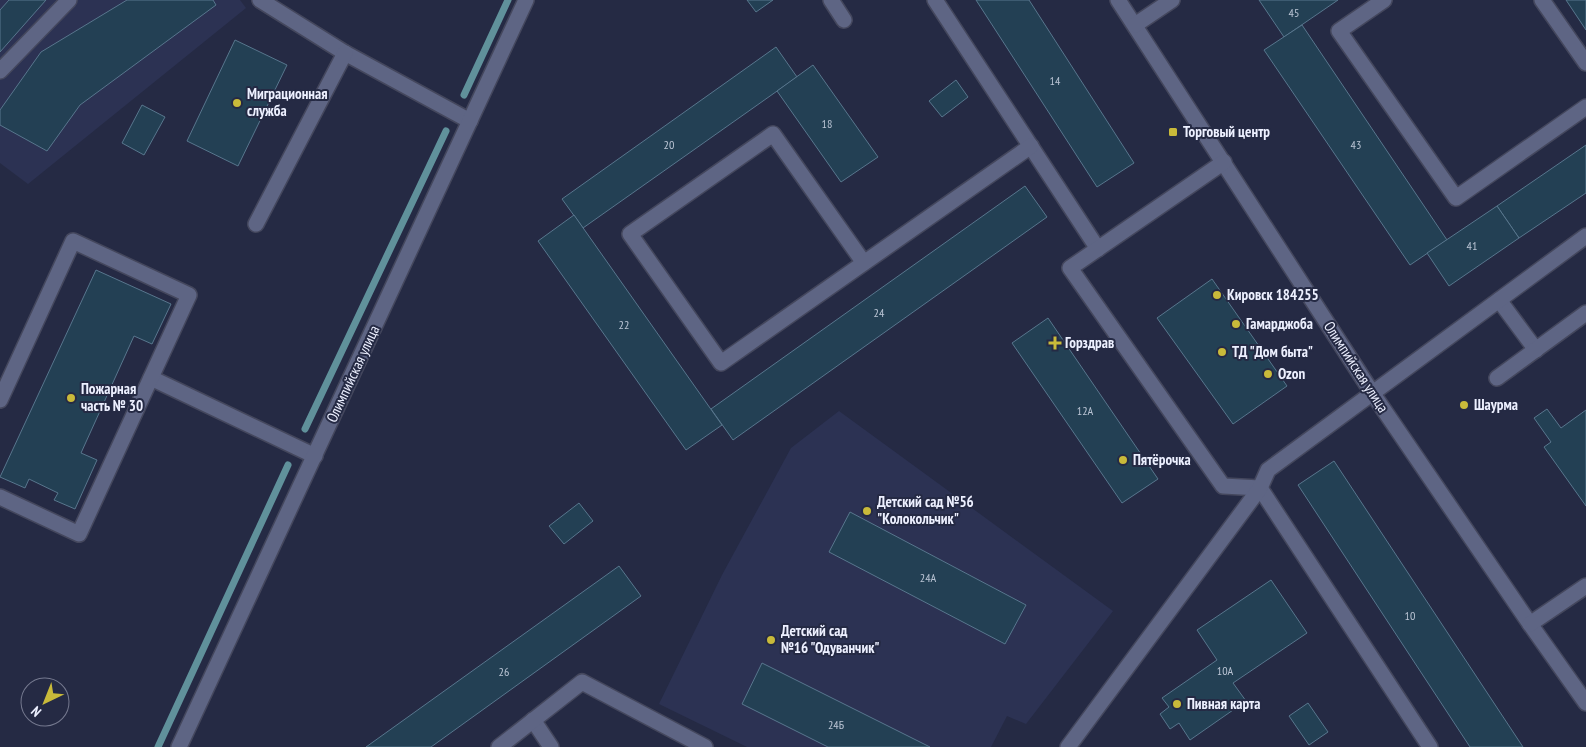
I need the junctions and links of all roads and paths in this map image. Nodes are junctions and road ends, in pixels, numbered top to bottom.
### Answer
1 (69, 0) edge
2 (260, 0) edge
3 (526, 0) edge
4 (831, 0) edge
5 (935, 0) edge
6 (1118, 0) edge
7 (1172, 0) edge
8 (1384, 0) edge
9 (1542, 0) edge
10 (844, 20) dead end
11 (1135, 25) junction
12 (345, 52) junction
13 (1586, 63) edge
14 (0, 71) edge
15 (1586, 107) edge
16 (470, 121) junction
17 (1031, 146) junction
18 (1224, 162) junction
19 (256, 224) dead end
20 (1586, 236) edge
21 (1098, 248) junction
22 (864, 263) junction
23 (1499, 300) junction
24 (1586, 313) edge
25 (1536, 350) junction
26 (151, 378) junction
27 (1497, 378) dead end
28 (1373, 394) junction
29 (0, 400) edge
30 (315, 456) junction
31 (1260, 488) junction
32 (0, 497) edge
33 (1586, 586) edge
34 (1530, 624) junction
35 (1586, 703) edge
36 (533, 720) junction
37 (179, 747) edge
38 (499, 747) edge
39 (551, 747) edge
40 (706, 747) edge
41 (1068, 747) edge
42 (1430, 747) edge

1 - 14 street
2 - 12 street
3 - 16 street, Олимпийская улица
4 - 10 street
5 - 17 street
6 - 11 street, Олимпийская улица
7 - 11 street
8 - 15 street
9 - 13 street
11 - 18 street, Олимпийская улица
12 - 16 street
12 - 19 street
16 - 30 street, Олимпийская улица
17 - 21 street
17 - 22 street
18 - 21 street
18 - 28 street, Олимпийская улица
20 - 23 street
21 - 31 street
22 - 22 street
23 - 25 street
23 - 28 street
24 - 25 street
25 - 27 street
26 - 29 street
26 - 30 street
26 - 32 street
28 - 31 street
28 - 34 street, Олимпийская улица
30 - 37 street, Олимпийская улица
31 - 41 street
31 - 42 street
33 - 34 street
34 - 35 street, Олимпийская улица
36 - 38 street
36 - 39 street
36 - 40 street

